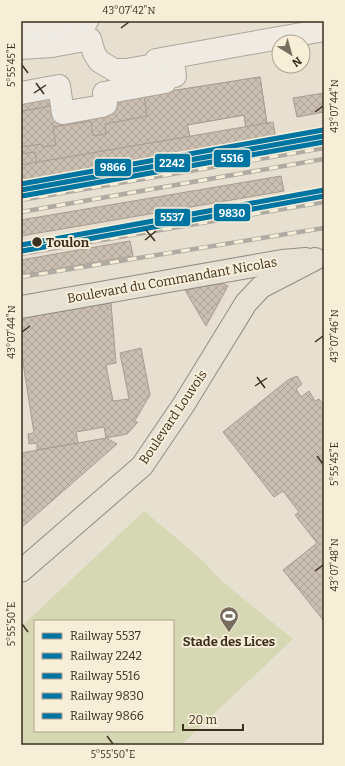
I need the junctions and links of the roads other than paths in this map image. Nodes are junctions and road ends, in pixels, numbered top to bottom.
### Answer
1 (87, 21) edge
2 (93, 21) edge
3 (324, 30) edge
4 (21, 31) edge
5 (21, 48) edge
6 (21, 93) edge
7 (319, 258) edge
8 (21, 307) edge
9 (21, 571) edge

1 - 4 street
2 - 3 street
5 - 6 street
7 - 8 main road, Boulevard du Commandant Nicolas
7 - 9 main road, Boulevard Louvois

